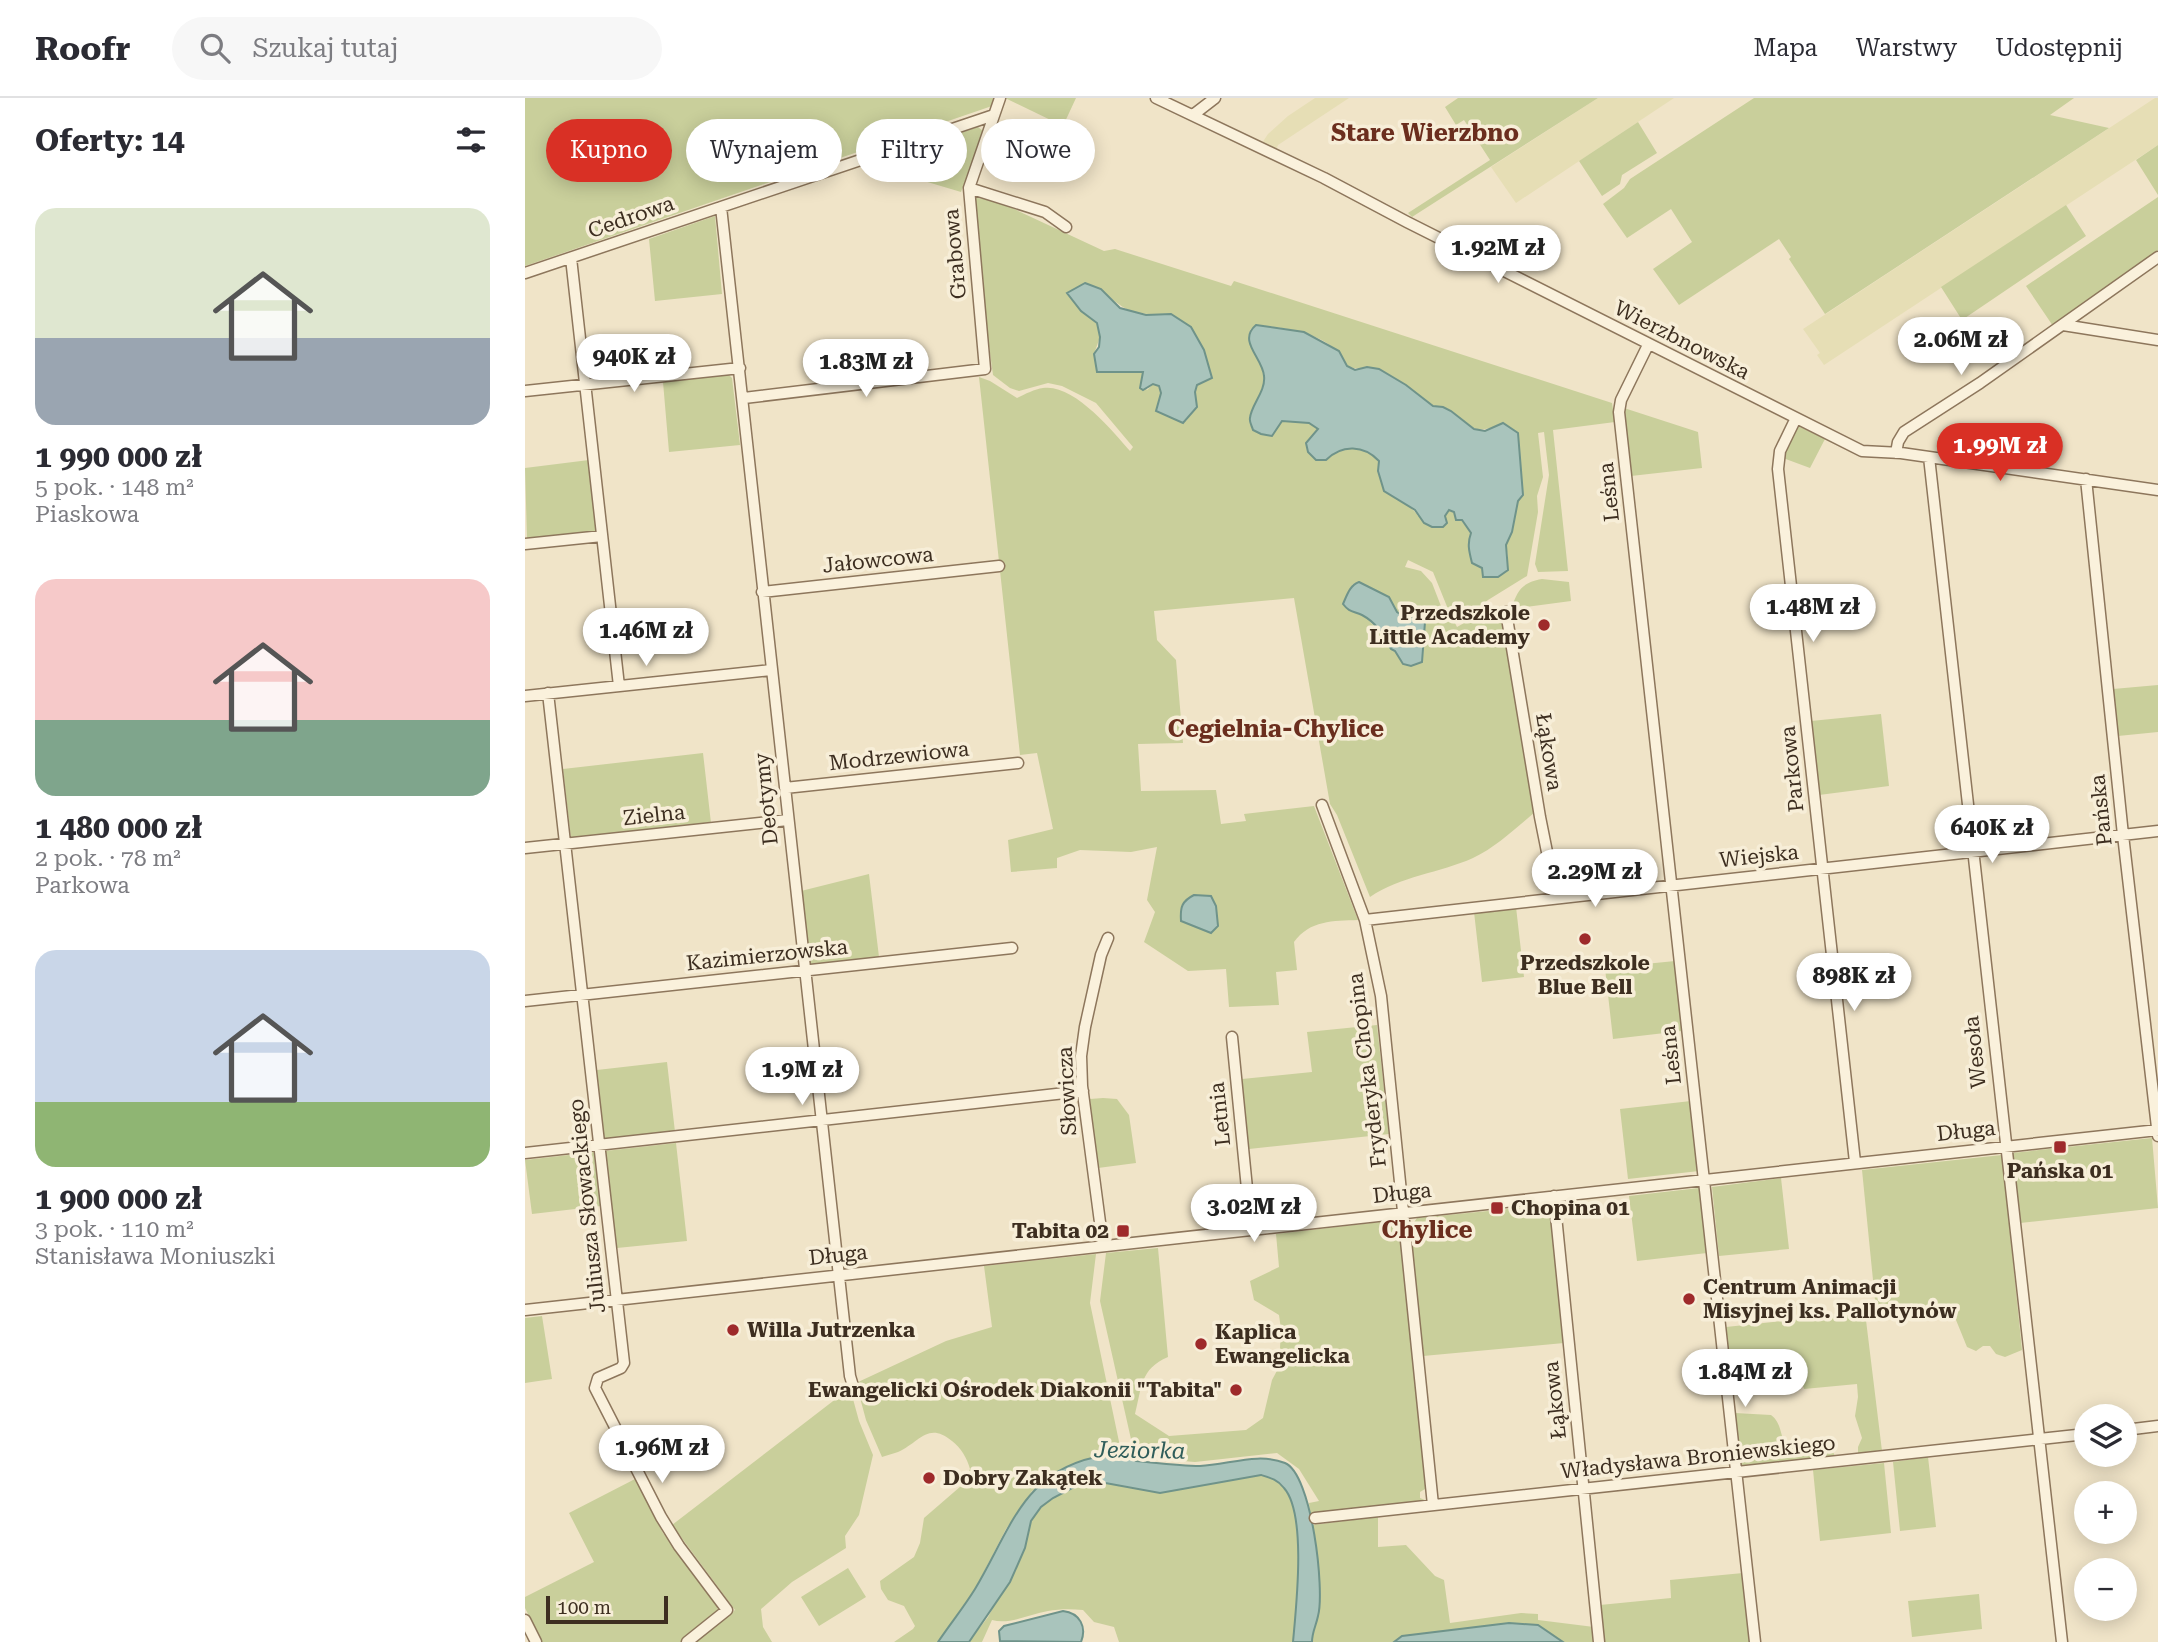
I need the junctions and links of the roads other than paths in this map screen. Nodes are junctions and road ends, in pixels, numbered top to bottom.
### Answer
1 (1000, 98) edge
2 (1156, 98) edge
3 (1215, 98) edge
4 (994, 115) junction
5 (1193, 115) junction
6 (969, 188) junction
7 (721, 207) junction
8 (1066, 227) dead end
9 (2158, 257) edge
10 (571, 258) junction
11 (525, 273) edge
12 (2080, 313) junction
13 (2063, 326) junction
14 (2089, 330) junction
15 (2158, 340) edge
16 (1648, 345) junction
17 (740, 368) junction
18 (586, 383) junction
19 (525, 391) edge
20 (744, 398) junction
21 (1797, 418) junction
22 (1896, 453) junction
23 (1929, 457) junction
24 (2087, 479) junction
25 (2158, 490) edge
26 (602, 536) junction
27 (525, 544) edge
28 (999, 566) dead end
29 (762, 592) junction
30 (1506, 612) dead end
31 (771, 670) junction
32 (619, 686) junction
33 (548, 693) junction
34 (525, 696) edge
35 (1018, 763) dead end
36 (785, 788) junction
37 (1321, 805) dead end
38 (787, 820) junction
39 (2158, 831) edge
40 (2123, 835) junction
41 (567, 843) junction
42 (525, 848) edge
43 (1974, 852) junction
44 (1822, 869) junction
45 (1672, 886) junction
46 (1556, 897) junction
47 (1365, 920) junction
48 (1108, 937) dead end
49 (1012, 948) dead end
50 (805, 970) junction
51 (583, 994) junction
52 (525, 1001) edge
53 (1232, 1037) dead end
54 (1083, 1091) junction
55 (820, 1120) junction
56 (2158, 1130) edge
57 (2158, 1136) edge
58 (600, 1145) junction
59 (2005, 1146) junction
60 (525, 1153) edge
61 (1855, 1162) junction
62 (1703, 1179) junction
63 (1554, 1196) junction
64 (1403, 1212) junction
65 (1251, 1229) junction
66 (1103, 1245) junction
67 (838, 1274) junction
68 (617, 1299) junction
69 (525, 1310) edge
70 (853, 1386) dead end
71 (2158, 1426) edge
72 (2137, 1429) edge
73 (2074, 1435) edge
74 (2039, 1439) junction
75 (1737, 1473) junction
76 (1584, 1489) junction
77 (1433, 1505) junction
78 (1315, 1518) dead end
79 (525, 1620) edge
80 (536, 1642) edge
81 (687, 1642) edge
82 (1599, 1642) edge
83 (1755, 1642) edge
84 (2062, 1642) edge

1 - 4 street, Grabowa
2 - 5 street, Wierzbnowska
3 - 5 street
4 - 6 street, Grabowa
4 - 7 street, Cedrowa
5 - 16 street, Wierzbnowska
6 - 8 street
6 - 20 street, Grabowa
7 - 10 street, Cedrowa
7 - 17 street, Deotymy
9 - 12 street
10 - 11 street, Cedrowa
10 - 18 street
12 - 13 street
12 - 14 street
13 - 14 street
13 - 22 street
14 - 15 street
16 - 21 street, Wierzbnowska
16 - 45 street, Leśna
17 - 18 street
17 - 20 street, Deotymy
18 - 19 street
18 - 26 street
20 - 29 street, Deotymy
21 - 22 street, Wierzbnowska
21 - 44 street, Parkowa
22 - 23 street, Wierzbnowska
23 - 24 street, Wierzbnowska
23 - 43 street, Wesoła
24 - 25 street, Wierzbnowska
24 - 40 street, Pańska
26 - 27 street
26 - 32 street
28 - 29 street, Jałowcowa
29 - 31 street, Deotymy
30 - 46 street, Łąkowa
31 - 32 street
31 - 36 street, Deotymy
32 - 33 street
33 - 34 street
33 - 41 street, Juliusza Słowackiego
35 - 36 street, Modrzewiowa
36 - 38 street, Deotymy
37 - 47 street, Fryderyka Chopina
38 - 41 street, Zielna
38 - 50 street, Deotymy
39 - 40 street, Wiejska
40 - 43 street, Wiejska
40 - 56 street, Pańska
41 - 42 street, Zielna
41 - 51 street, Juliusza Słowackiego
43 - 44 street, Wiejska
43 - 59 street, Wesoła
44 - 45 street, Wiejska
44 - 61 street, Parkowa
45 - 46 street, Wiejska
45 - 62 street, Leśna
46 - 47 street, Wiejska
47 - 64 street, Fryderyka Chopina
48 - 54 street, Słowicza
49 - 50 street, Kazimierzowska
50 - 51 street, Kazimierzowska
50 - 55 street, Deotymy
51 - 52 street, Kazimierzowska
51 - 58 street, Juliusza Słowackiego
53 - 65 street, Letnia
54 - 55 street
54 - 66 street, Słowicza
55 - 58 street
55 - 67 street, Deotymy
56 - 57 street, Pańska
56 - 59 street, Długa
58 - 60 street
58 - 68 street, Juliusza Słowackiego
59 - 61 street, Długa
59 - 74 street, Wesoła
61 - 62 street, Długa
62 - 63 street, Długa
62 - 75 street, Leśna
63 - 64 street, Długa
63 - 76 street, Łąkowa
64 - 65 street, Długa
64 - 77 street, Fryderyka Chopina
65 - 66 street, Długa
66 - 67 street, Długa
67 - 68 street, Długa
67 - 70 street, Deotymy
68 - 69 street, Długa
68 - 81 street, Juliusza Słowackiego
71 - 72 street
73 - 74 street, Władysława Broniewskiego
74 - 75 street, Władysława Broniewskiego
74 - 84 street, Wesoła
75 - 76 street, Władysława Broniewskiego
75 - 83 street, Leśna
76 - 77 street, Władysława Broniewskiego
76 - 82 street, Łąkowa
77 - 78 street, Władysława Broniewskiego
79 - 80 street

